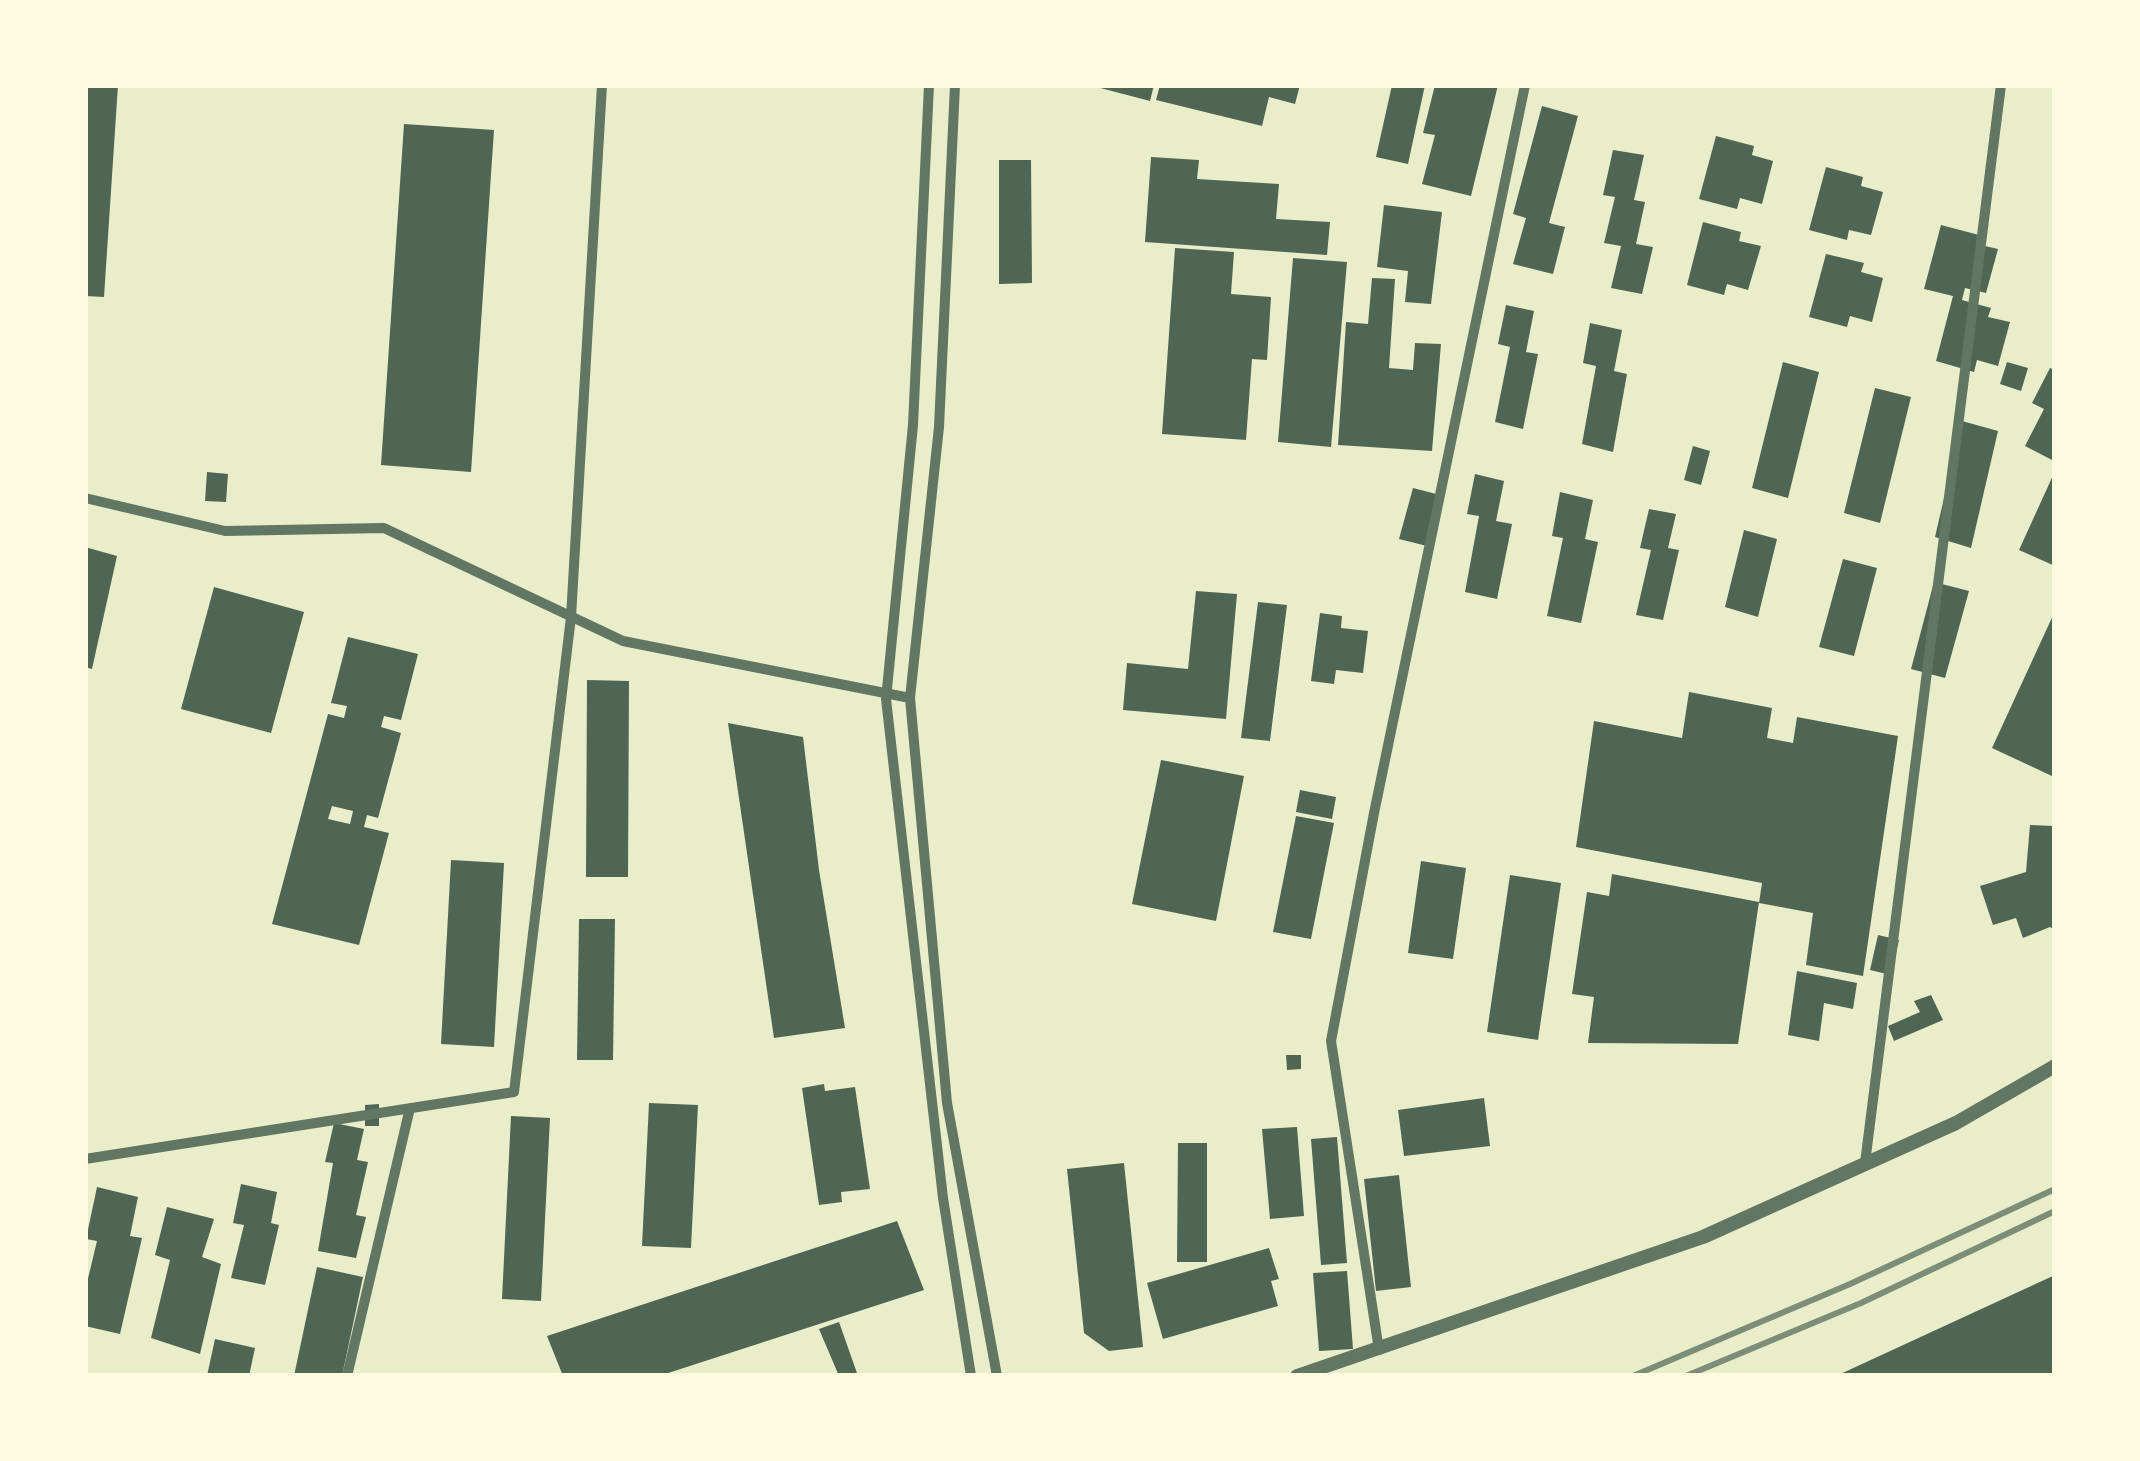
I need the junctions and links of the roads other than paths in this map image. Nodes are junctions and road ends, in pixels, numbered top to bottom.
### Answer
1 (602, 85) edge
2 (929, 85) edge
3 (955, 85) edge
4 (1524, 85) edge
5 (2001, 85) edge
6 (85, 498) edge
7 (572, 616) junction
8 (910, 698) junction
9 (2055, 1066) edge
10 (410, 1108) junction
11 (85, 1159) edge
12 (1864, 1163) junction
13 (1379, 1350) junction
14 (347, 1376) edge
15 (971, 1376) edge
16 (997, 1376) edge
17 (1297, 1376) edge

1 - 7 street
2 - 15 street
3 - 8 street
4 - 13 street
5 - 12 street
6 - 7 street
7 - 8 street
7 - 10 street
8 - 16 street
9 - 12 street
10 - 11 street
10 - 14 street
12 - 13 street
13 - 17 street

